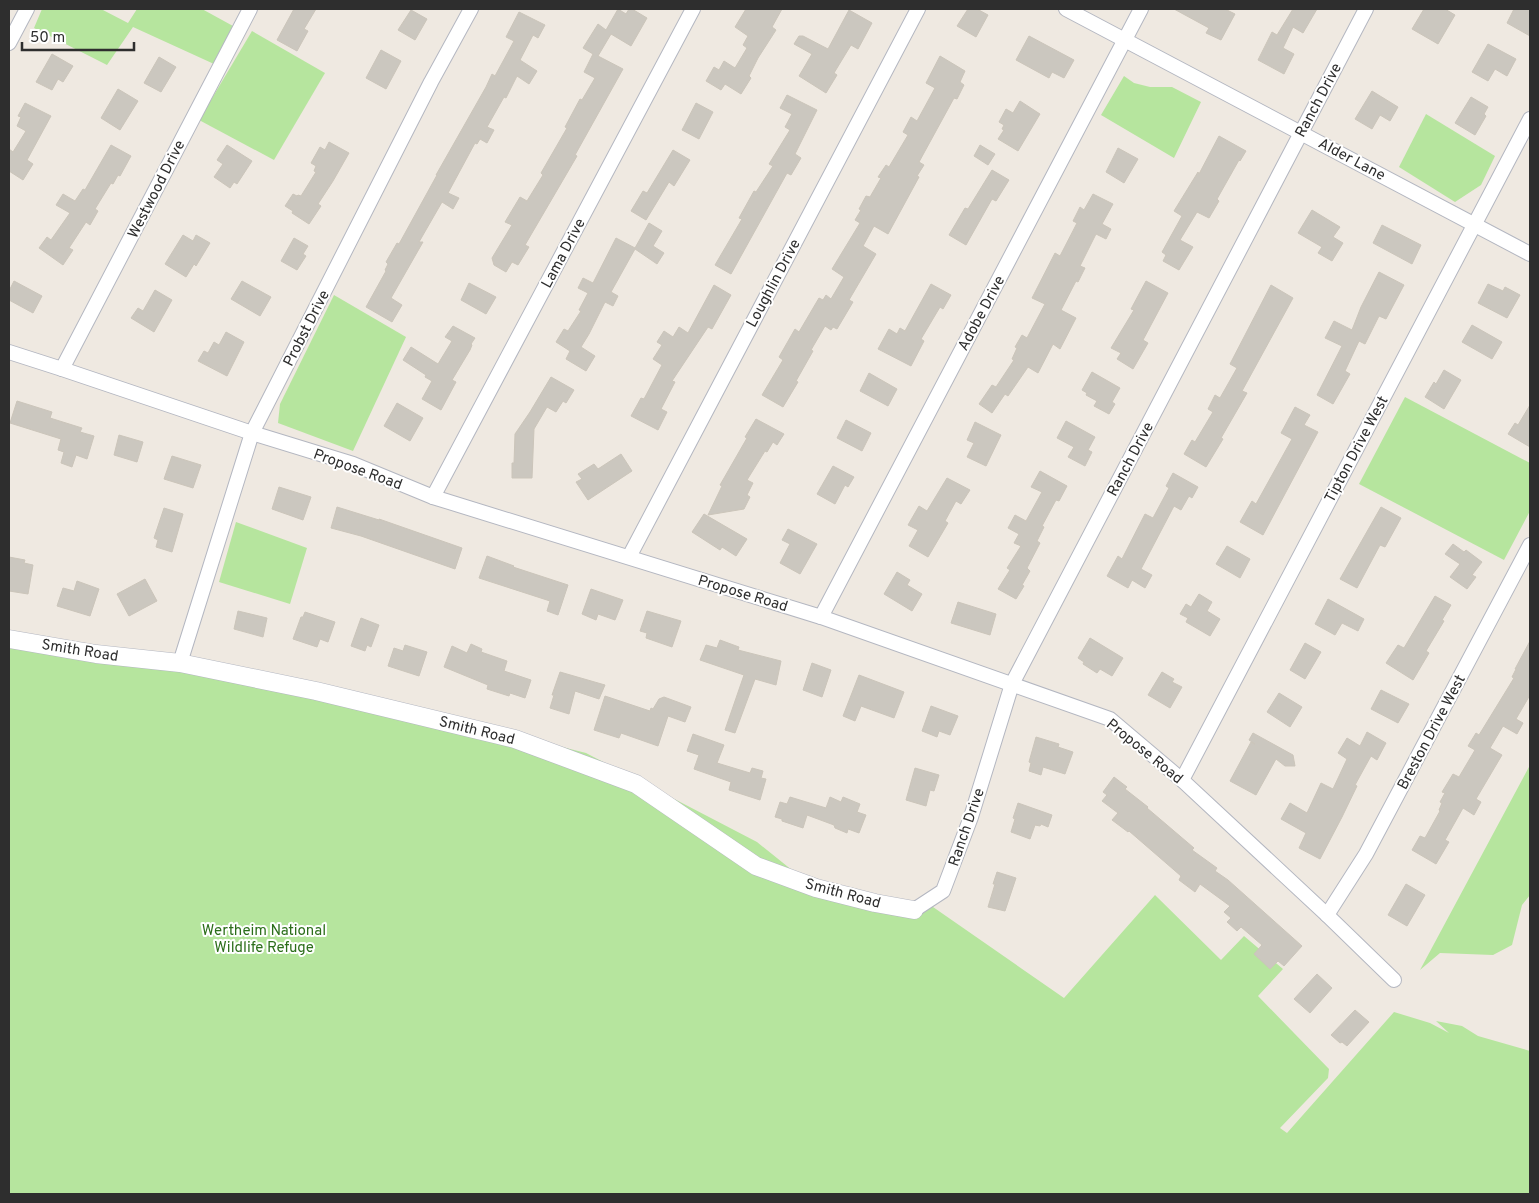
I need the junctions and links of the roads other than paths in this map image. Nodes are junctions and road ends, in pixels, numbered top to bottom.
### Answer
1 (27, 9) edge
2 (250, 9) edge
3 (471, 9) edge
4 (693, 9) edge
5 (918, 9) edge
6 (1066, 9) edge
7 (1141, 9) edge
8 (1366, 9) edge
9 (1125, 39) junction
10 (9, 43) edge
11 (1530, 118) edge
12 (1301, 132) junction
13 (1474, 224) junction
14 (1530, 254) edge
15 (9, 352) edge
16 (62, 369) junction
17 (252, 434) junction
18 (433, 497) junction
19 (1530, 545) edge
20 (629, 557) junction
21 (821, 617) junction
22 (9, 639) edge
23 (180, 662) junction
24 (1012, 684) junction
25 (1182, 780) junction
26 (914, 910) joint
27 (1327, 915) junction
28 (1394, 980) dead end

1 - 10 street
2 - 16 street, Westwood Drive
3 - 17 street, Probst Drive
4 - 18 street, Lama Drive
5 - 20 street, Loughlin Drive
6 - 9 street, Alder Lane
7 - 9 street, Adobe Drive
8 - 12 street, Ranch Drive
9 - 12 street, Alder Lane
9 - 21 street, Adobe Drive
11 - 13 street, Tipton Drive West
12 - 13 street, Alder Lane
12 - 24 street, Ranch Drive
13 - 14 street, Alder Lane
13 - 25 street, Tipton Drive West
15 - 16 street, Propose Road
16 - 17 street, Propose Road
17 - 18 street, Propose Road
17 - 23 street, Probst Drive
18 - 20 street, Propose Road
19 - 27 street, Breston Drive West
20 - 21 street, Propose Road
21 - 24 street, Propose Road
22 - 23 street, Smith Road
23 - 26 street, Smith Road
24 - 25 street, Propose Road
24 - 26 street, Ranch Drive
25 - 27 street, Propose Road
27 - 28 street, Propose Road

